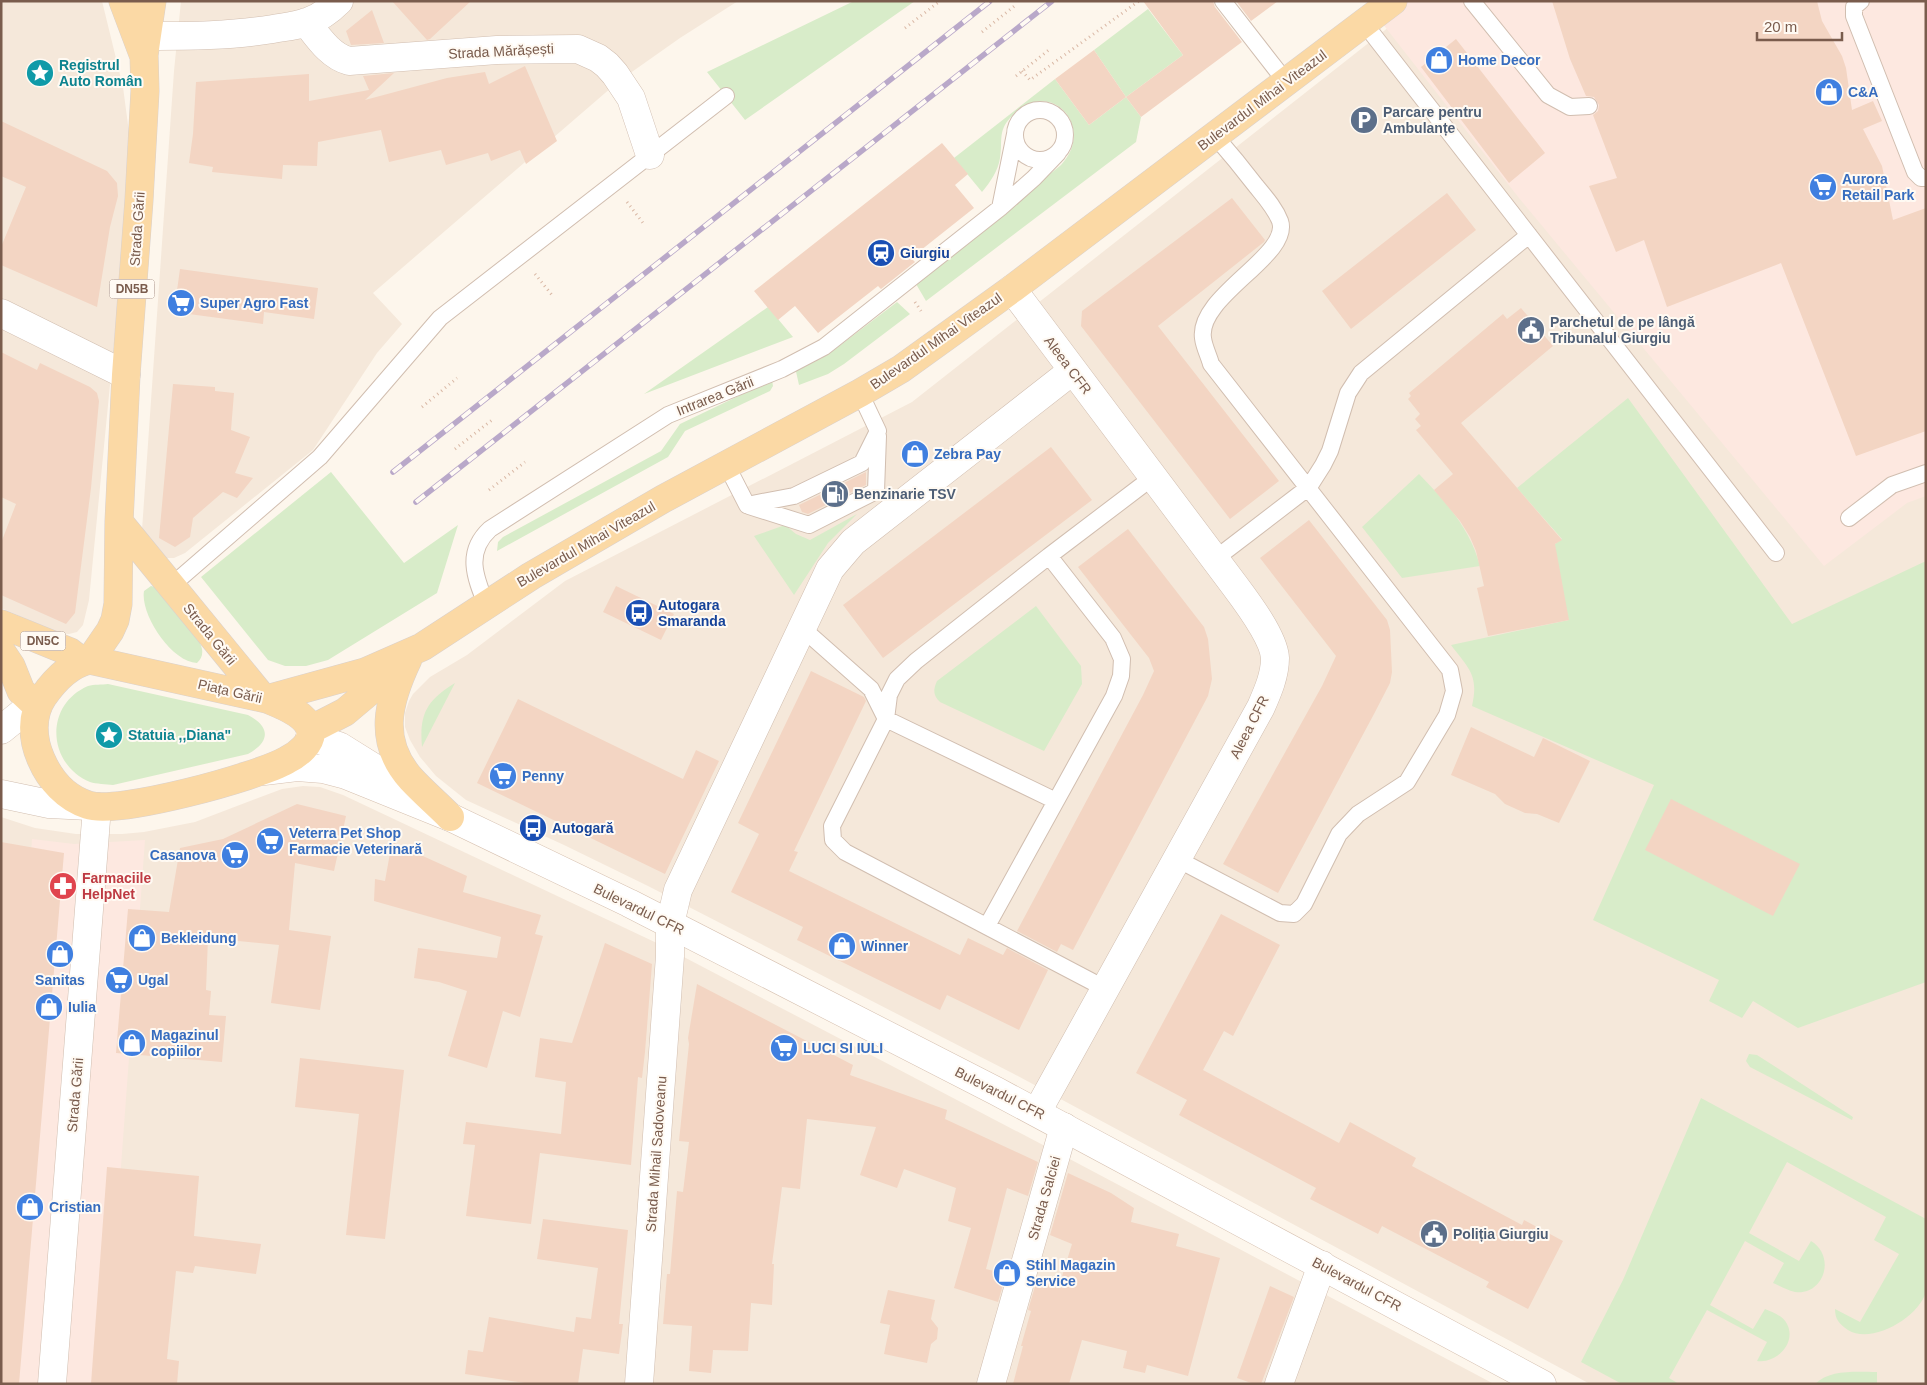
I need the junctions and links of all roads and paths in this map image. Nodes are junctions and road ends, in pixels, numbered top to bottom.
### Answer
1 (123, 1) edge
2 (152, 1) edge
3 (339, 1) edge
4 (940, 1) edge
5 (1138, 1) edge
6 (1223, 1) edge
7 (1393, 1) edge
8 (1472, 1) edge
9 (1861, 1) edge
10 (1017, 4) dead end
11 (306, 22) junction
12 (1364, 22) junction
13 (905, 28) dead end
14 (982, 32) dead end
15 (145, 45) junction
16 (1050, 48) dead end
17 (1022, 71) junction
18 (1016, 76) dead end
19 (1286, 82) junction
20 (726, 96) dead end
21 (1589, 106) dead end
22 (1015, 132) junction
23 (1215, 136) junction
24 (1058, 153) junction
25 (650, 155) junction
26 (1926, 178) edge
27 (1000, 208) junction
28 (1529, 235) junction
29 (520, 256) junction
30 (1012, 289) junction
31 (552, 295) dead end
32 (1, 313) edge
33 (1072, 371) junction
34 (126, 375) junction
35 (457, 378) dead end
36 (860, 393) junction
37 (422, 407) dead end
38 (492, 420) dead end
39 (878, 431) junction
40 (455, 449) dead end
41 (525, 462) dead end
42 (726, 466) junction
43 (1926, 473) edge
44 (1152, 476) junction
45 (1308, 487) junction
46 (489, 490) dead end
47 (747, 505) junction
48 (1849, 518) dead end
49 (119, 522) junction
50 (1776, 553) dead end
51 (1049, 556) junction
52 (1215, 559) junction
53 (171, 586) junction
54 (486, 604) junction
55 (1, 624) edge
56 (802, 628) junction
57 (1, 651) edge
58 (415, 653) junction
59 (86, 661) junction
60 (265, 699) junction
61 (37, 708) junction
62 (886, 719) junction
63 (1, 730) edge
64 (310, 734) junction
65 (264, 771) junction
66 (1, 794) edge
67 (1056, 801) junction
68 (93, 806) junction
69 (450, 817) junction
70 (1177, 860) junction
71 (670, 924) junction
72 (987, 926) junction
73 (1106, 989) junction
74 (1037, 1112) junction
75 (1064, 1127) junction
76 (1322, 1265) junction
77 (52, 1384) edge
78 (639, 1384) edge
79 (991, 1384) edge
80 (1279, 1384) edge
81 (1542, 1384) edge

1 - 15 main road, DN5B
2 - 15 main road, DN5B
3 - 11 street
4 - 13 path
5 - 17 path
6 - 19 lane
7 - 12 main road, Bulevardul Mihai Viteazul
8 - 21 lane
9 - 26 lane
10 - 14 path
11 - 15 street
11 - 25 street, Strada Mărășești
12 - 19 main road, Bulevardul Mihai Viteazul
12 - 28 lane
15 - 34 main road, Strada Gării / DN5B
16 - 17 path
17 - 18 path
19 - 23 main road, Bulevardul Mihai Viteazul
20 - 25 lane
22 - 24 lane
22 - 24 lane
22 - 27 lane
23 - 30 main road, Bulevardul Mihai Viteazul
23 - 45 lane
24 - 27 lane, Intrarea Gării
25 - 29 lane
27 - 54 lane, Intrarea Gării
28 - 45 lane
28 - 50 lane
29 - 31 path
29 - 53 lane
30 - 33 street, Aleea CFR
30 - 36 main road, Bulevardul Mihai Viteazul
32 - 34 street
33 - 44 street, Aleea CFR
33 - 56 street, Strada Mihail Sadoveanu
34 - 49 main road, Strada Gării / DN5B
35 - 37 path
36 - 39 lane
36 - 42 main road, Bulevardul Mihai Viteazul
38 - 40 path
39 - 47 lane
39 - 47 lane
41 - 46 path
42 - 47 lane
42 - 54 main road, Bulevardul Mihai Viteazul
43 - 48 lane
44 - 51 lane
44 - 52 street, Aleea CFR
45 - 52 lane
45 - 70 lane
49 - 53 main road, Strada Gării
49 - 59 main road, Strada Gării / DN5B
51 - 62 lane
51 - 67 lane
52 - 70 street, Aleea CFR
53 - 60 main road, Strada Gării
54 - 58 main road, Bulevardul Mihai Viteazul
55 - 59 main road, DN5C
56 - 62 lane
56 - 71 street, Strada Mihail Sadoveanu
57 - 61 main road
58 - 60 main road, Bulevardul Mihai Viteazul
58 - 64 main road, Bulevardul Mihai Viteazul
58 - 69 main road
59 - 60 main road, Piața Gării
59 - 61 main road
60 - 64 main road, Piața Gării
61 - 63 street
61 - 68 main road
62 - 67 lane
62 - 72 lane
64 - 65 main road
64 - 69 street, Bulevardul CFR
65 - 68 main road
65 - 69 street, Bulevardul CFR
66 - 68 street
67 - 72 lane
68 - 77 street, Strada Gării
69 - 71 street, Bulevardul CFR
70 - 73 street, Aleea CFR
71 - 74 street, Bulevardul CFR
71 - 78 street, Strada Mihail Sadoveanu
72 - 73 lane
73 - 74 street, Aleea CFR
74 - 75 street, Bulevardul CFR
75 - 76 street, Bulevardul CFR
75 - 79 street, Strada Salciei
76 - 80 street
76 - 81 street, Bulevardul CFR

